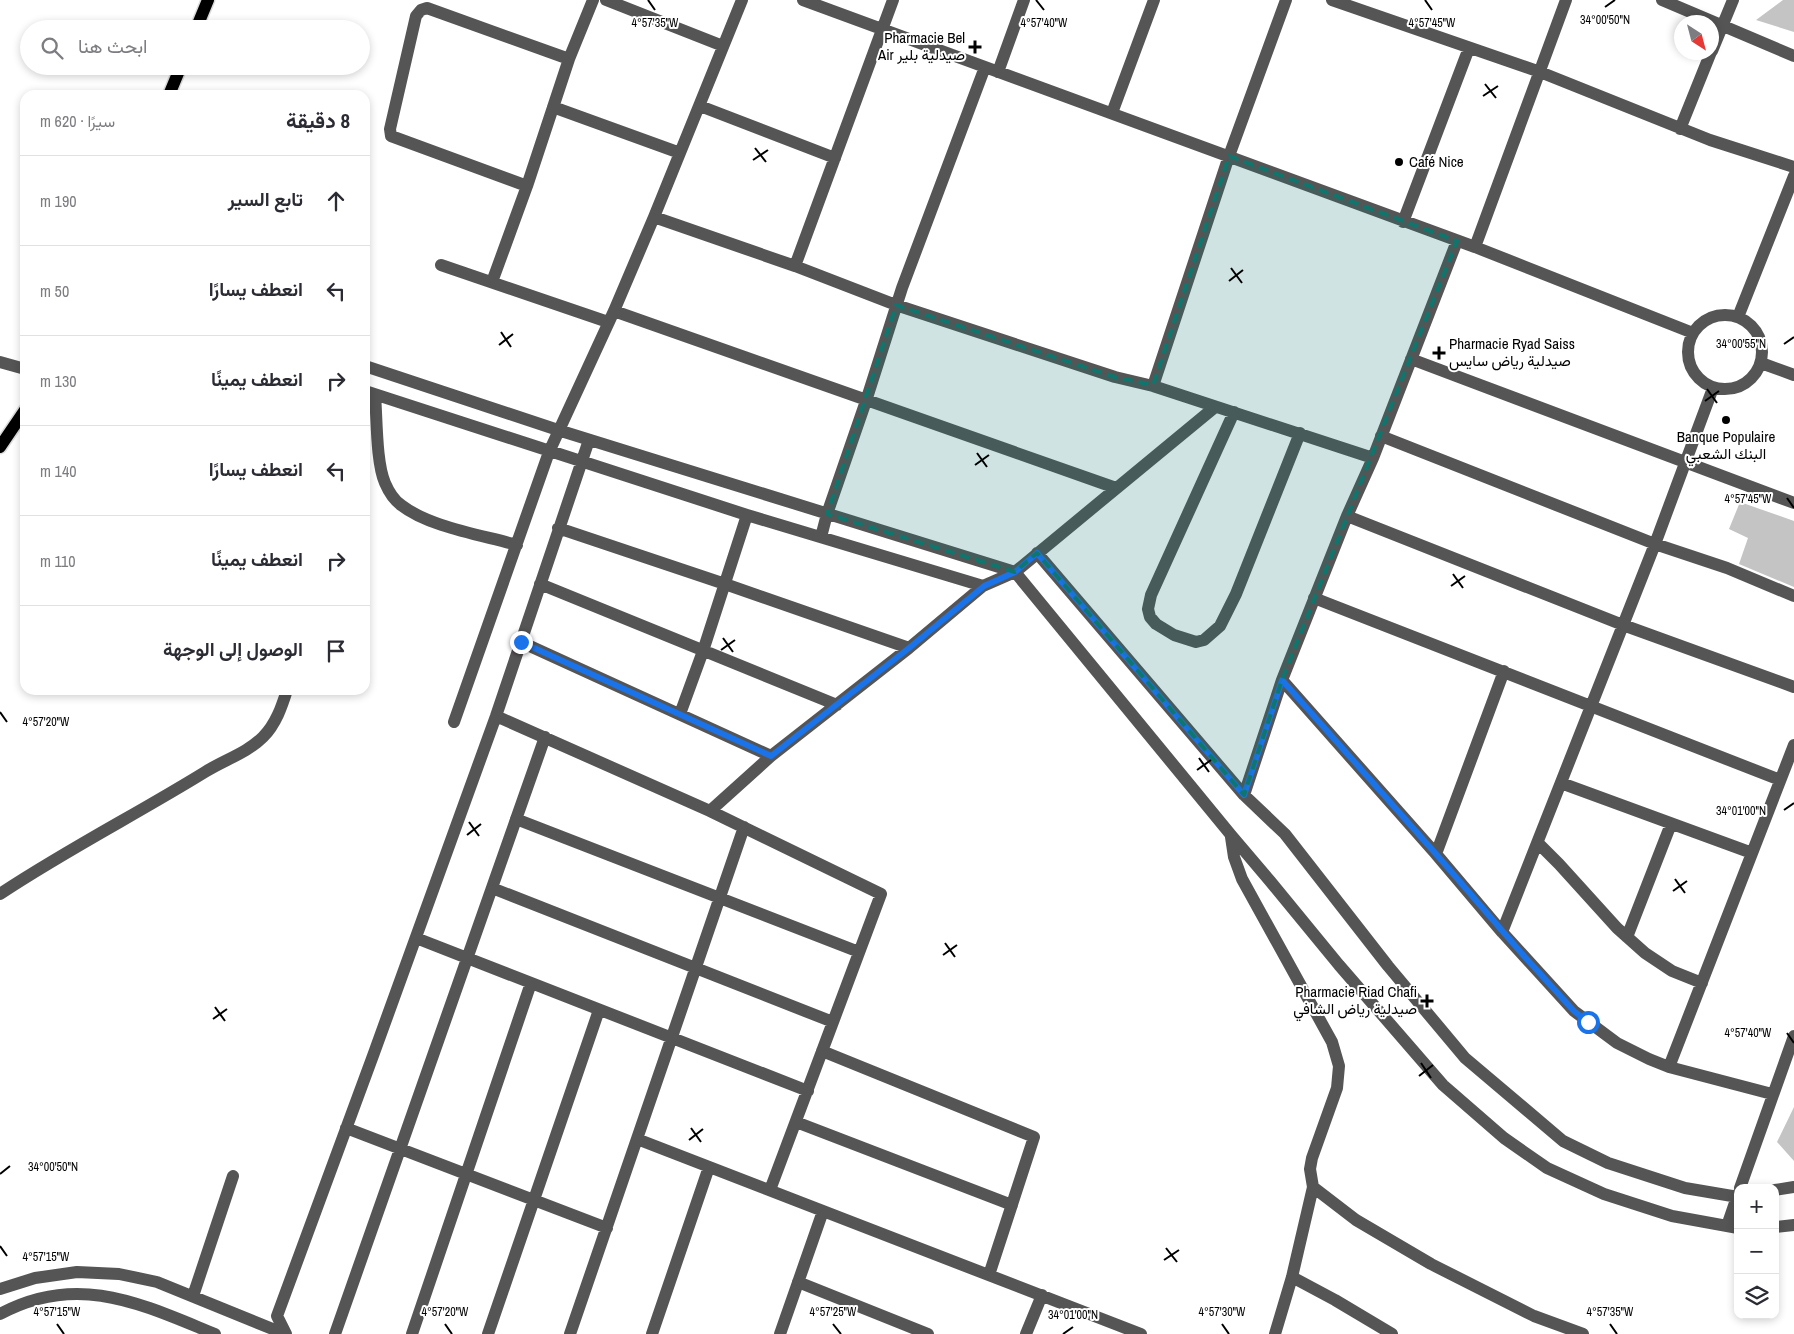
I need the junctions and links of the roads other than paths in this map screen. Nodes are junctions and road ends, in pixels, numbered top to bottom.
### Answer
1 (208, 0) edge
2 (592, 0) edge
3 (606, 0) edge
4 (742, 0) edge
5 (803, 0) edge
6 (893, 0) edge
7 (1024, 0) edge
8 (1154, 0) edge
9 (1286, 0) edge
10 (1332, 0) edge
11 (1566, 0) edge
12 (1662, 0) edge
13 (1733, 0) edge
14 (200, 20) edge
15 (1722, 25) junction
16 (883, 28) junction
17 (1719, 32) edge
18 (723, 46) junction
19 (1469, 48) junction
20 (1794, 56) edge
21 (569, 59) junction
22 (1708, 60) edge
23 (984, 67) junction
24 (998, 72) junction
25 (1540, 72) junction
26 (177, 75) edge
27 (171, 90) edge
28 (700, 106) junction
29 (553, 107) junction
30 (1112, 113) junction
31 (1680, 129) junction
32 (680, 152) junction
33 (1229, 156) junction
34 (836, 158) junction
35 (1794, 167) edge
36 (1794, 176) edge
37 (527, 186) junction
38 (654, 217) junction
39 (1403, 222) junction
40 (1457, 242) junction
41 (1475, 247) junction
42 (441, 265) dead end
43 (794, 266) junction
44 (492, 282) junction
45 (896, 305) junction
46 (611, 317) junction
47 (1738, 317) junction
48 (1694, 333) junction
49 (1411, 359) junction
50 (0, 362) edge
51 (1761, 363) junction
52 (20, 368) edge
53 (370, 368) edge
54 (1794, 375) edge
55 (1153, 386) junction
56 (1713, 388) junction
57 (370, 393) edge
58 (866, 401) junction
59 (1215, 406) junction
60 (1234, 412) junction
61 (20, 417) edge
62 (558, 430) junction
63 (1300, 433) junction
64 (1381, 436) junction
65 (589, 440) junction
66 (0, 447) edge
67 (549, 452) junction
68 (1373, 458) junction
69 (581, 461) junction
70 (1685, 463) junction
71 (1116, 488) junction
72 (1794, 503) edge
73 (826, 514) junction
74 (747, 515) junction
75 (1348, 516) junction
76 (558, 528) junction
77 (821, 537) junction
78 (1655, 544) junction
79 (516, 545) junction
80 (1037, 553) junction
81 (1015, 572) junction
82 (540, 584) junction
83 (725, 584) junction
84 (984, 586) junction
85 (1794, 596) edge
86 (1314, 598) junction
87 (1624, 625) junction
88 (521, 642) junction
89 (909, 648) junction
90 (703, 651) junction
91 (1504, 671) junction
92 (1282, 680) junction
93 (1794, 687) edge
94 (286, 695) edge
95 (837, 705) junction
96 (1591, 706) junction
97 (680, 714) junction
98 (496, 716) junction
99 (454, 722) dead end
100 (545, 737) junction
101 (1794, 745) edge
102 (771, 756) junction
103 (1780, 780) junction
104 (1561, 783) junction
105 (1244, 795) junction
106 (710, 811) junction
107 (516, 819) junction
108 (1671, 824) junction
109 (744, 827) junction
110 (1230, 835) junction
111 (1538, 843) junction
112 (1752, 853) junction
113 (1436, 854) junction
114 (492, 888) junction
115 (0, 894) edge
116 (720, 898) junction
117 (1502, 932) junction
118 (1627, 937) junction
119 (416, 938) junction
120 (859, 952) junction
121 (467, 958) junction
122 (696, 968) junction
123 (1702, 982) junction
124 (532, 983) junction
125 (599, 1010) junction
126 (833, 1022) junction
127 (672, 1038) junction
128 (1793, 1043) edge
129 (822, 1051) junction
130 (1669, 1066) junction
131 (808, 1090) junction
132 (1772, 1094) junction
133 (796, 1122) junction
134 (346, 1128) junction
135 (637, 1139) junction
136 (400, 1148) junction
137 (709, 1167) junction
138 (466, 1174) junction
139 (232, 1176) dead end
140 (1741, 1184) edge
141 (1313, 1187) junction
142 (1794, 1187) edge
143 (1779, 1189) edge
144 (770, 1190) junction
145 (1734, 1194) edge
146 (534, 1200) junction
147 (1012, 1206) junction
148 (823, 1211) junction
149 (1794, 1225) edge
150 (1732, 1227) edge
151 (1779, 1227) edge
152 (606, 1228) junction
153 (989, 1275) junction
154 (1292, 1277) junction
155 (798, 1282) junction
156 (0, 1289) edge
157 (1042, 1295) junction
158 (193, 1296) junction
159 (0, 1314) edge
160 (276, 1316) junction
161 (256, 1329) edge
162 (215, 1334) edge
163 (285, 1334) edge
164 (335, 1334) edge
165 (412, 1334) edge
166 (488, 1334) edge
167 (570, 1334) edge
168 (652, 1334) edge
169 (780, 1334) edge
170 (928, 1334) edge
171 (1026, 1334) edge
172 (1141, 1334) edge
173 (1275, 1334) edge
174 (1392, 1334) edge
175 (1583, 1334) edge

1 - 14 main road
2 - 21 street
3 - 18 street
4 - 18 street
5 - 16 street
6 - 16 street
7 - 24 street
8 - 30 street
9 - 33 street
10 - 19 street
11 - 25 street
12 - 15 street
13 - 15 street
15 - 17 street
15 - 20 street
16 - 23 street
16 - 34 street
18 - 28 street
19 - 25 street
19 - 39 street
21 - 29 street
21 - 37 street
22 - 31 street
23 - 24 street
23 - 45 street
24 - 30 street
25 - 31 street
25 - 41 street
26 - 27 main road
28 - 32 street
28 - 34 street
29 - 32 street
29 - 37 street
30 - 33 street
31 - 35 street
32 - 38 street
33 - 39 street
33 - 55 street
34 - 43 street
36 - 47 street
37 - 44 street
38 - 43 street
38 - 46 street
39 - 40 street
40 - 41 street
40 - 49 street
41 - 48 street
42 - 44 street
43 - 45 street
44 - 46 street
45 - 55 street
45 - 58 street
46 - 58 street
46 - 62 street
47 - 48 street
47 - 51 street
48 - 56 street
49 - 64 street
49 - 70 street
50 - 52 street
51 - 54 street
51 - 56 street
53 - 62 street
55 - 59 street
56 - 70 street
57 - 67 street
57 - 79 street
58 - 71 street
58 - 73 street
59 - 60 street
59 - 71 street
60 - 63 street
60 - 63 street
61 - 66 main road
62 - 65 street
62 - 67 street
63 - 68 street
64 - 68 street
64 - 78 street
65 - 69 street
65 - 73 street
67 - 69 street
67 - 79 street
68 - 75 street
69 - 74 street
69 - 76 street
70 - 72 street
70 - 78 street
71 - 80 street
73 - 77 street
73 - 81 street
74 - 77 street
74 - 83 street
75 - 86 street
75 - 87 street
76 - 82 street
76 - 83 street
77 - 84 street
78 - 85 street
78 - 87 street
79 - 99 street
80 - 81 street
80 - 105 street
81 - 84 street
81 - 110 street
82 - 88 street
82 - 90 street
83 - 89 street
83 - 90 street
84 - 89 street
86 - 91 street
86 - 92 street
87 - 93 street
87 - 96 street
88 - 97 street
88 - 98 street
89 - 95 street
90 - 95 street
90 - 97 street
91 - 96 street
91 - 113 street
92 - 105 street
92 - 113 street
94 - 115 street
95 - 102 street
96 - 103 street
96 - 104 street
97 - 102 street
98 - 100 street
98 - 119 street
100 - 106 street
100 - 107 street
101 - 103 street
102 - 106 street
103 - 112 street
104 - 108 street
104 - 111 street
105 - 145 street
106 - 109 street
107 - 114 street
107 - 116 street
108 - 112 street
108 - 118 street
109 - 116 street
109 - 120 street
110 - 141 street
110 - 150 street
111 - 117 street
111 - 118 street
112 - 123 street
113 - 117 street
114 - 121 street
114 - 122 street
116 - 120 street
116 - 122 street
117 - 130 street
118 - 123 street
119 - 121 street
119 - 134 street
120 - 126 street
121 - 124 street
121 - 136 street
122 - 126 street
122 - 127 street
123 - 130 street
124 - 125 street
124 - 138 street
125 - 127 street
125 - 146 street
126 - 129 street
127 - 131 street
127 - 135 street
128 - 132 street
129 - 131 street
129 - 147 street
130 - 132 street
131 - 133 street
132 - 140 street
133 - 144 street
133 - 147 street
134 - 136 street
134 - 160 street
135 - 137 street
135 - 152 street
136 - 138 street
136 - 164 street
137 - 144 street
137 - 168 street
138 - 146 street
138 - 165 street
139 - 158 street
141 - 154 street
141 - 175 street
142 - 143 street
144 - 148 street
146 - 152 street
146 - 166 street
147 - 153 street
148 - 153 street
148 - 155 street
149 - 151 street
152 - 167 street
153 - 157 street
154 - 173 street
154 - 174 street
155 - 169 street
155 - 170 street
156 - 158 street
157 - 171 street
157 - 172 street
158 - 161 street
159 - 162 street
160 - 161 street
160 - 163 street
161 - 163 street

